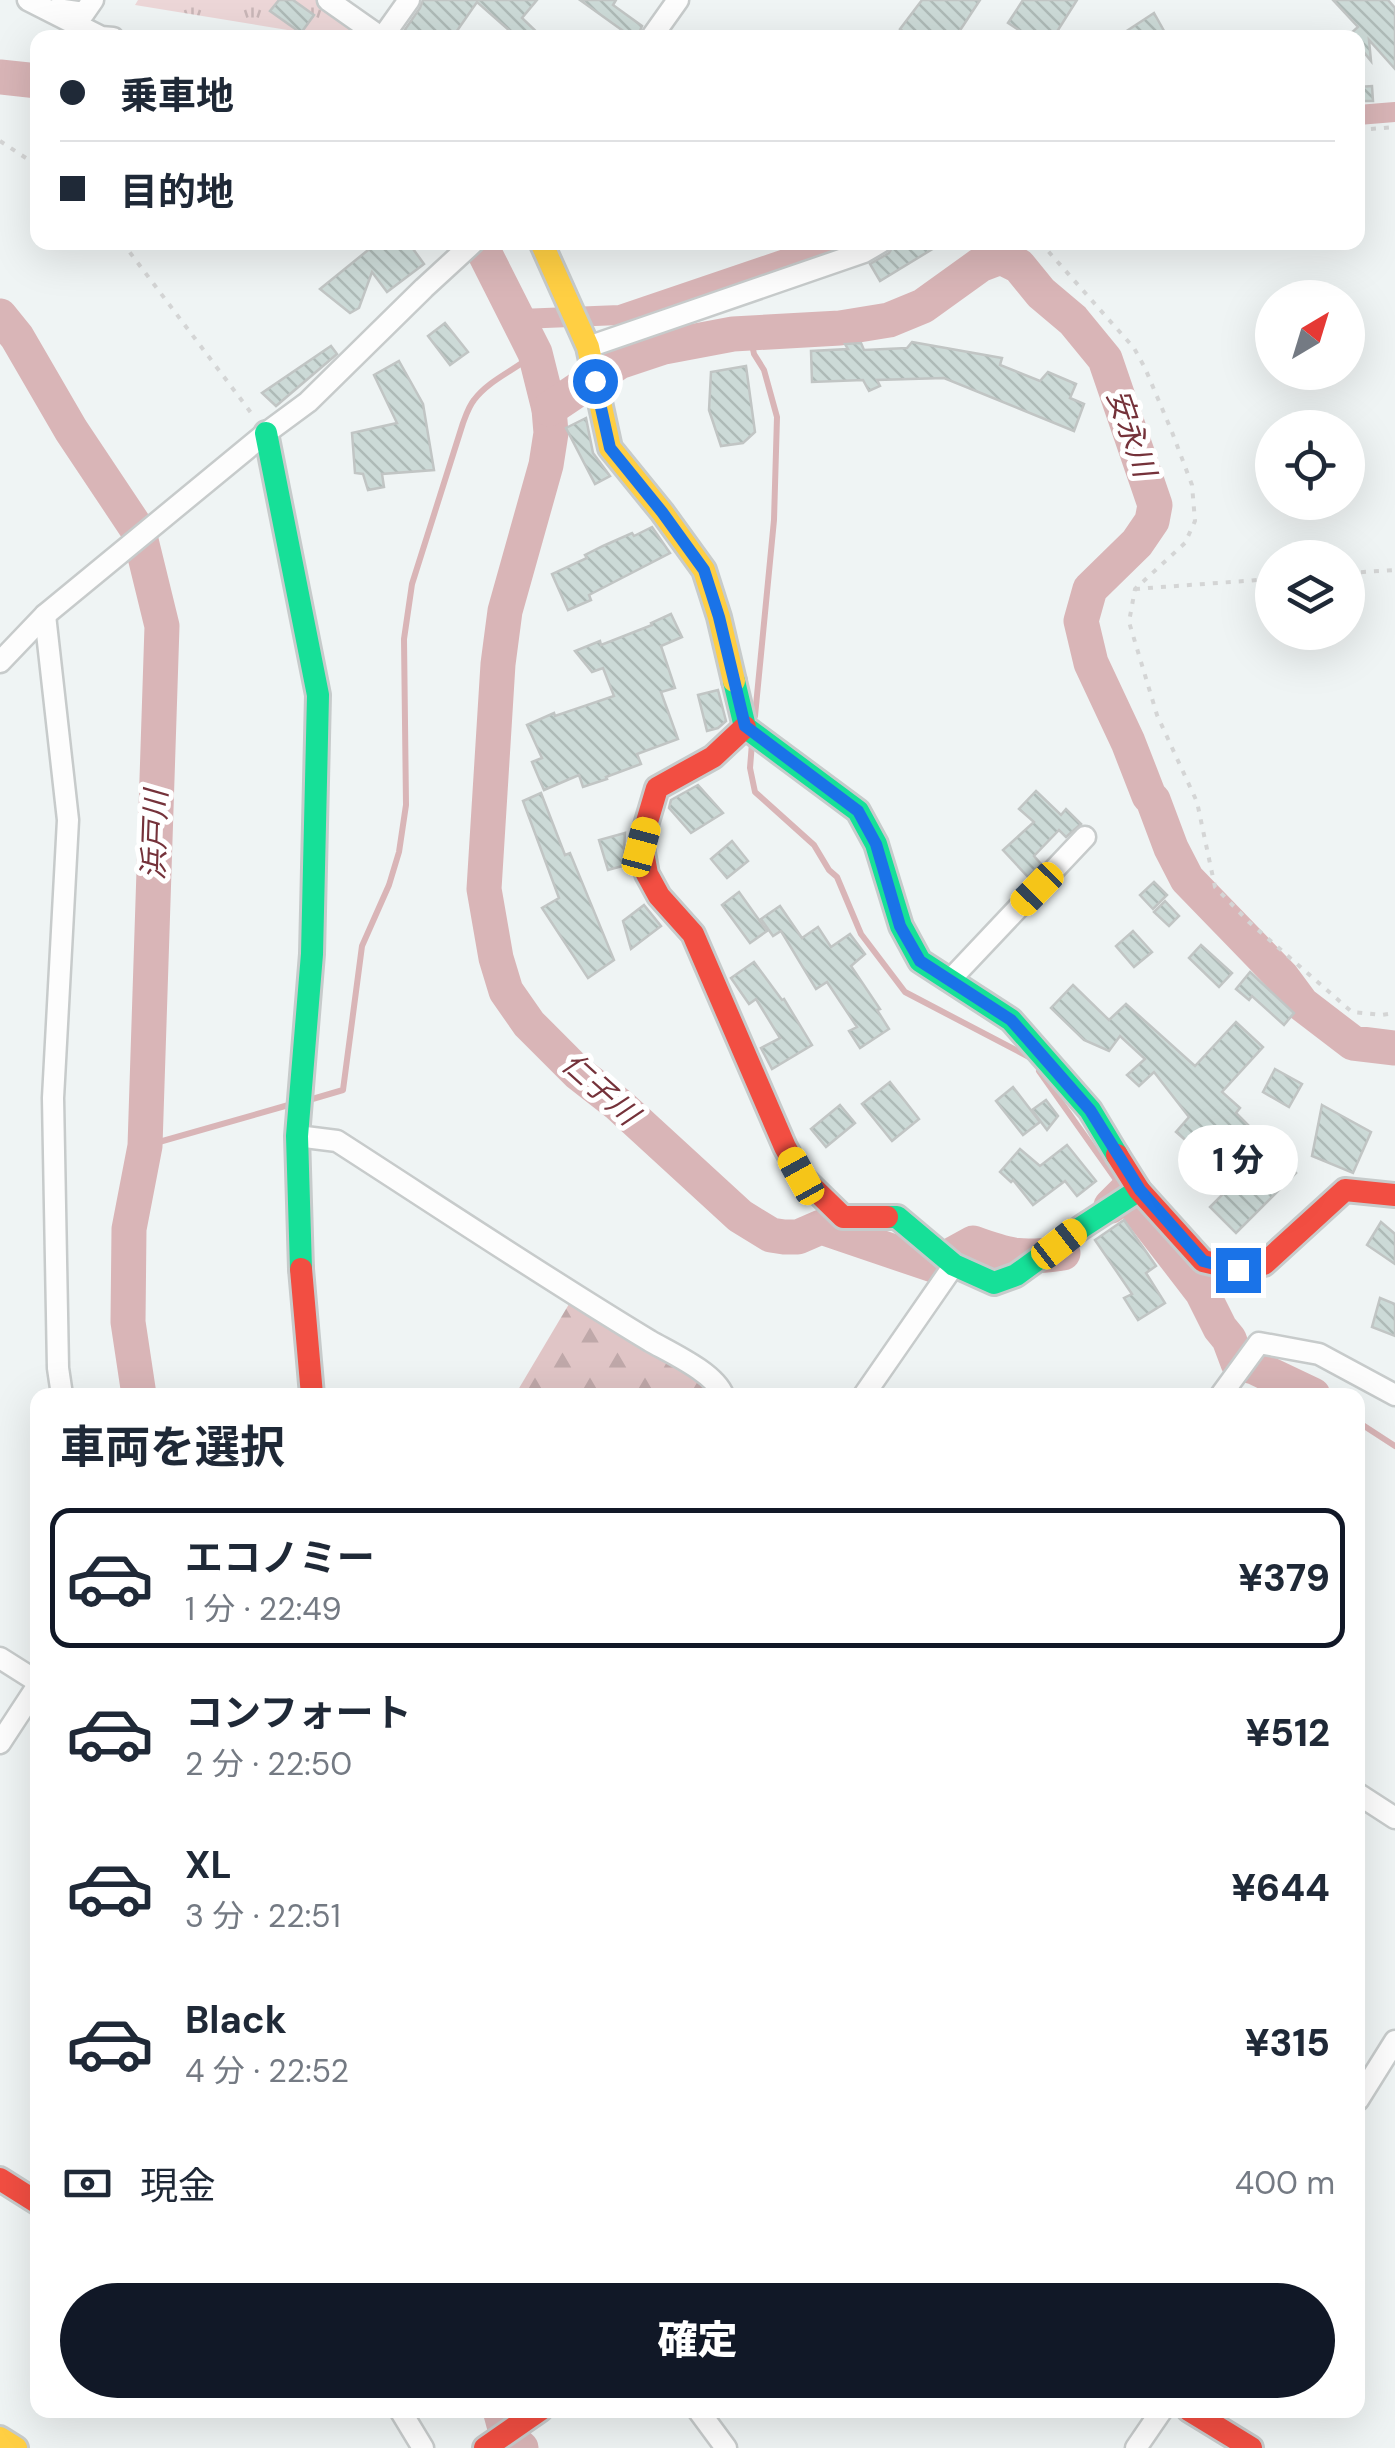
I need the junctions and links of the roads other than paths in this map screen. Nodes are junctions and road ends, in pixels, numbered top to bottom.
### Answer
1 (93, 0) edge
2 (328, 0) edge
3 (409, 0) edge
4 (678, 0) edge
5 (36, 4) edge
6 (87, 30) edge
7 (371, 30) edge
8 (388, 30) edge
9 (657, 30) edge
10 (465, 250) edge
11 (545, 250) edge
12 (867, 250) edge
13 (588, 348) junction
14 (266, 433) junction
15 (45, 615) junction
16 (0, 662) edge
17 (745, 726) junction
18 (1085, 837) dead end
19 (950, 980) junction
20 (297, 1136) junction
21 (1140, 1190) junction
22 (1395, 1195) edge
23 (954, 1265) junction
24 (61, 1388) edge
25 (311, 1388) edge
26 (720, 1388) edge
27 (869, 1388) edge
28 (1227, 1388) edge
29 (1395, 1395) edge
30 (0, 1658) edge
31 (30, 1679) edge
32 (30, 1696) edge
33 (0, 1743) edge
34 (1365, 1799) edge
35 (1395, 1818) edge
36 (1395, 2041) edge
37 (1365, 2089) edge
38 (0, 2179) edge
39 (30, 2198) edge
40 (405, 2418) edge
41 (528, 2418) edge
42 (704, 2418) edge
43 (1157, 2418) edge
44 (1203, 2418) edge
45 (0, 2438) edge
46 (16, 2448) edge
47 (423, 2448) edge
48 (485, 2448) edge
49 (726, 2448) edge
50 (1136, 2448) edge
51 (1252, 2448) edge

1 - 5 street
2 - 7 street
3 - 8 street
4 - 9 street
5 - 6 street
10 - 14 street
11 - 13 street
12 - 13 street
13 - 17 street
14 - 15 street
14 - 20 street
15 - 16 street
15 - 24 street
17 - 19 street
17 - 23 street
18 - 19 street
19 - 21 street
20 - 25 street
20 - 26 street
21 - 22 street
21 - 23 street
23 - 27 street
28 - 29 street
30 - 31 street
32 - 33 street
34 - 35 street
36 - 37 street
38 - 39 street
40 - 47 street
41 - 48 street
42 - 49 street
43 - 50 street
44 - 51 street
45 - 46 street

